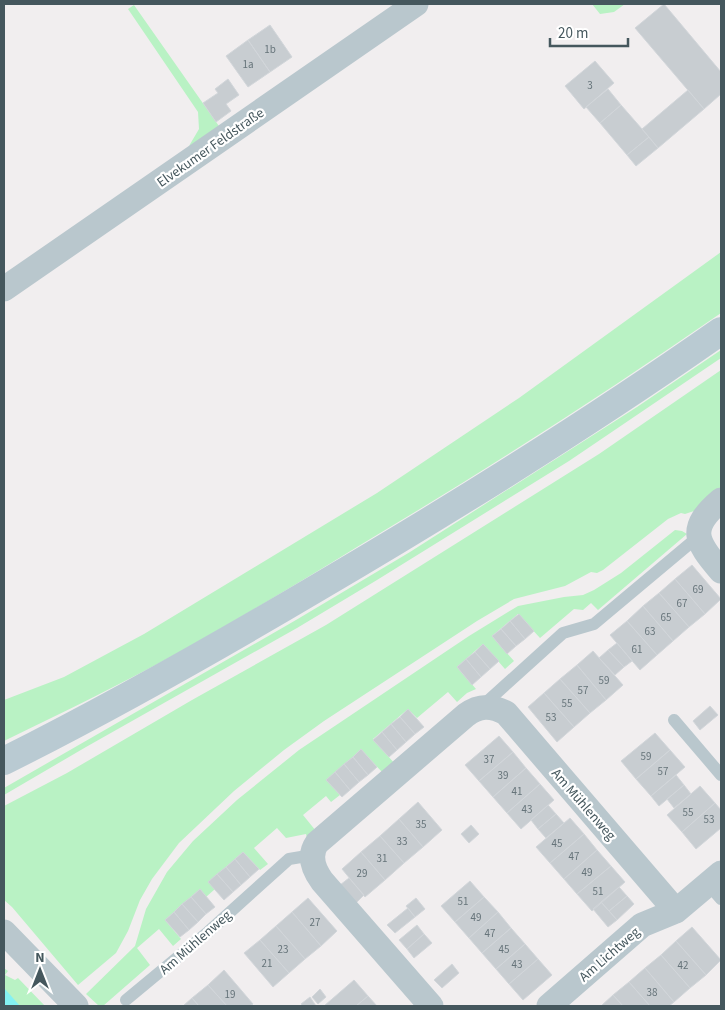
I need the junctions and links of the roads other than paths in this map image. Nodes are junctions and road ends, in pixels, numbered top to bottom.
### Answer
1 (416, 4) edge
2 (4, 289) edge
3 (721, 331) edge
4 (721, 500) edge
5 (699, 536) junction
6 (721, 571) edge
7 (486, 707) junction
8 (674, 720) dead end
9 (4, 761) edge
10 (721, 775) edge
11 (313, 854) junction
12 (717, 885) edge
13 (676, 911) junction
14 (4, 932) edge
15 (126, 1000) dead end
16 (76, 1006) edge
17 (431, 1006) edge
18 (549, 1006) edge

1 - 2 street, Elvekumer Feldstraße
3 - 9 main road
4 - 5 street
5 - 6 street
5 - 7 lane
7 - 11 street
7 - 13 street, Am Mühlenweg
8 - 10 lane
11 - 15 lane, Am Mühlenweg
11 - 17 street
12 - 13 street, Am Lichtweg
13 - 18 street, Am Lichtweg
14 - 16 street

